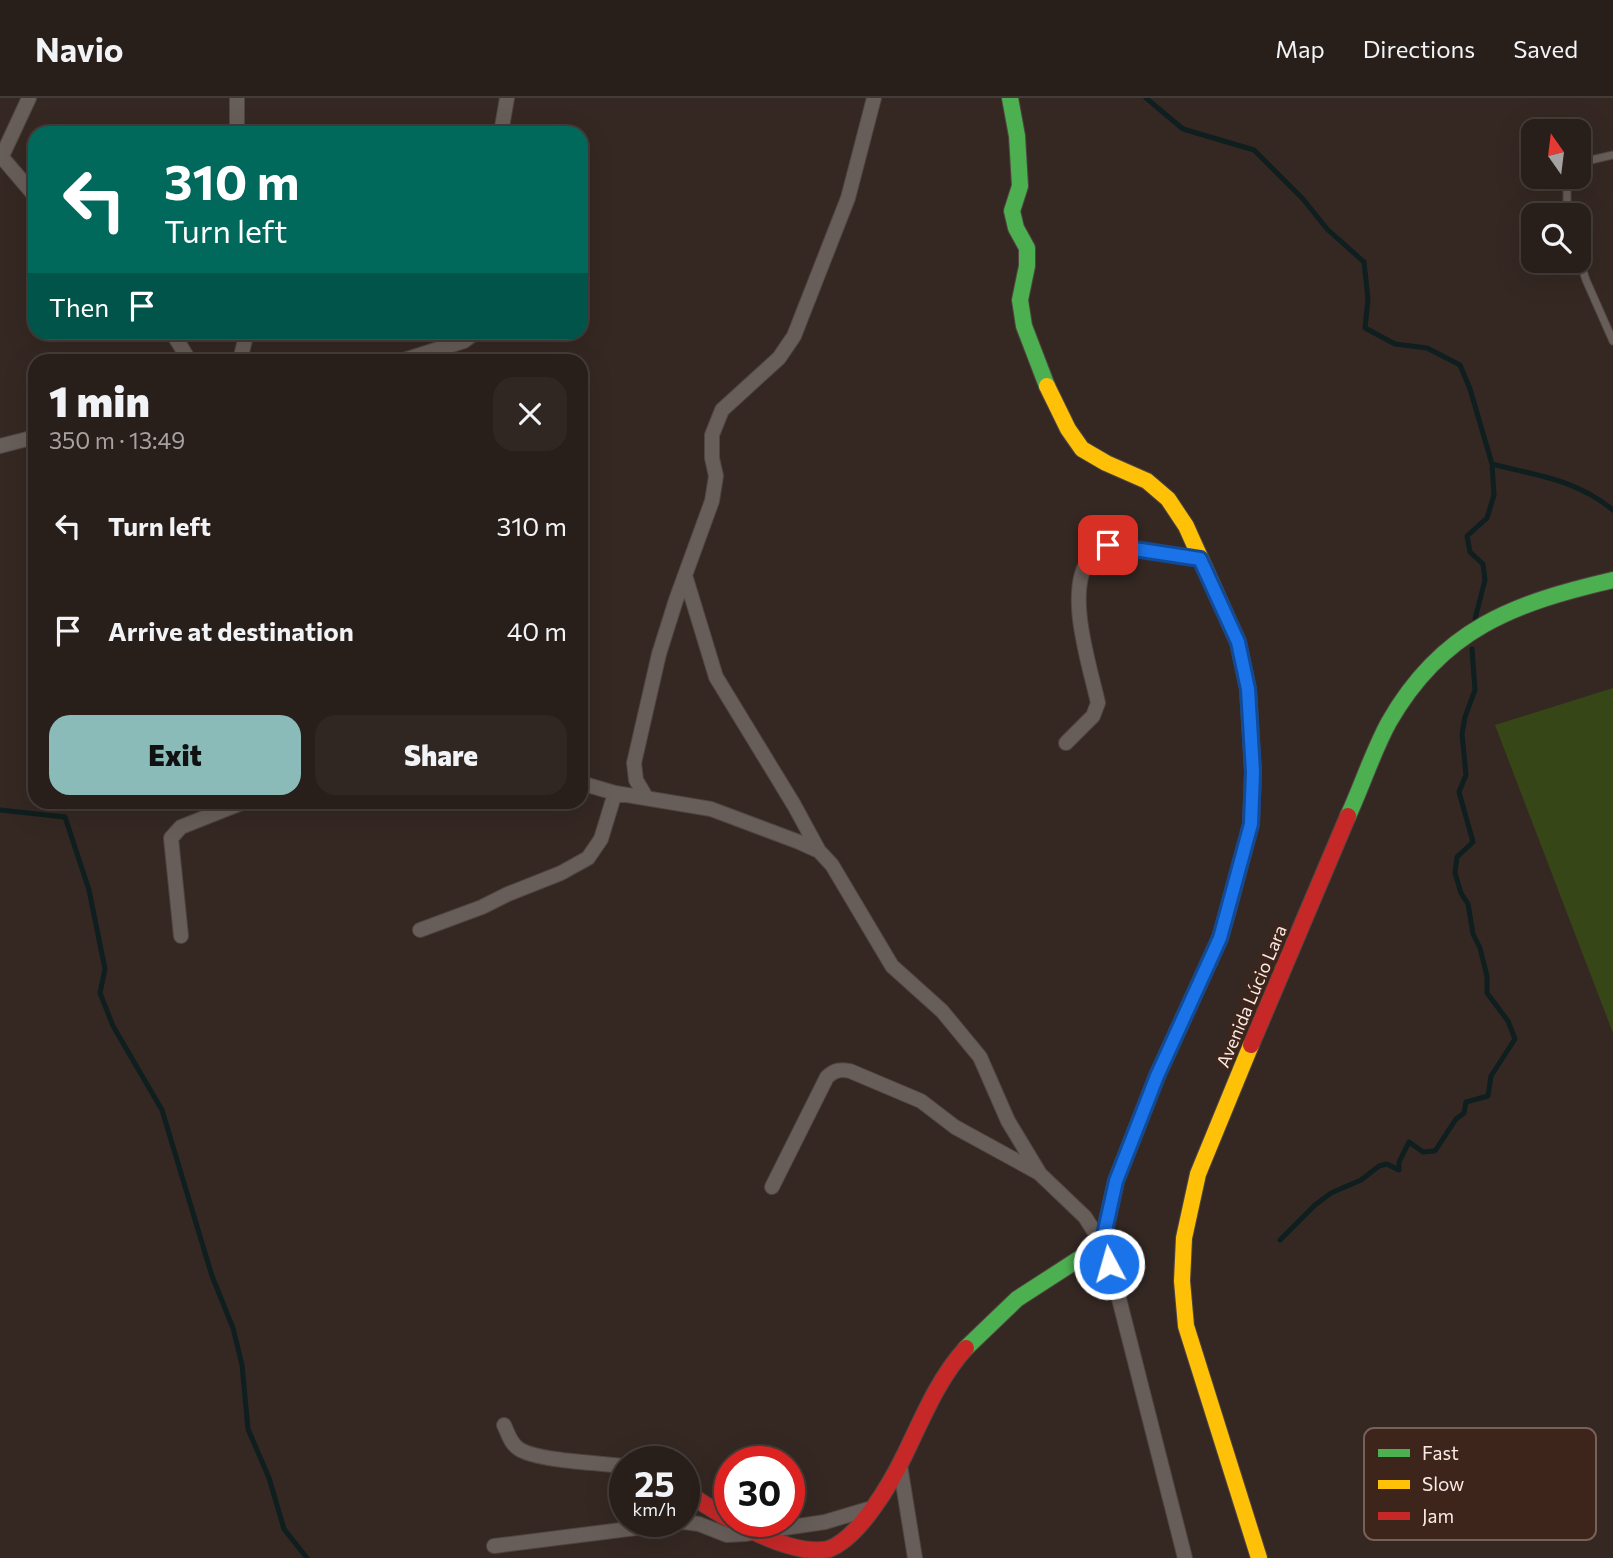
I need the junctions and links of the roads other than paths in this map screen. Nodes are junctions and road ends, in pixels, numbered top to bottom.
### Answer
1 (29, 98) edge
2 (237, 98) edge
3 (507, 98) edge
4 (874, 98) edge
5 (1010, 98) edge
6 (237, 126) edge
7 (502, 126) edge
8 (1613, 155) edge
9 (1, 156) edge
10 (1591, 160) edge
11 (28, 187) edge
12 (1584, 273) edge
13 (465, 340) edge
14 (1613, 341) edge
15 (423, 354) edge
16 (28, 439) edge
17 (0, 446) edge
18 (1200, 559) junction
19 (685, 575) junction
20 (1613, 580) edge
21 (1066, 743) dead end
22 (588, 785) edge
23 (615, 793) junction
24 (646, 797) junction
25 (226, 809) edge
26 (819, 851) junction
27 (420, 930) dead end
28 (181, 936) dead end
29 (1040, 1174) junction
30 (772, 1187) dead end
31 (1102, 1244) junction
32 (504, 1425) dead end
33 (609, 1464) edge
34 (900, 1465) junction
35 (700, 1502) edge
36 (872, 1508) junction
37 (714, 1513) edge
38 (805, 1525) edge
39 (714, 1530) edge
40 (752, 1537) edge
41 (494, 1546) dead end
42 (815, 1555) edge
43 (915, 1558) edge
44 (1185, 1558) edge
45 (1259, 1558) edge

1 - 9 street
2 - 6 street
3 - 7 street
4 - 19 street
5 - 18 street
8 - 10 lane
9 - 11 street
12 - 14 lane
13 - 15 street
16 - 17 street
18 - 21 street
18 - 31 street
19 - 24 street
19 - 26 street
20 - 45 street, Avenida Lúcio Lara
22 - 23 street
23 - 24 street
23 - 27 street
24 - 26 street
25 - 28 street
26 - 29 street
29 - 30 street
29 - 31 street
31 - 34 street
31 - 44 street
32 - 33 street
34 - 36 street
34 - 43 street
35 - 37 street
36 - 38 street
36 - 42 street
39 - 41 street
40 - 42 street

